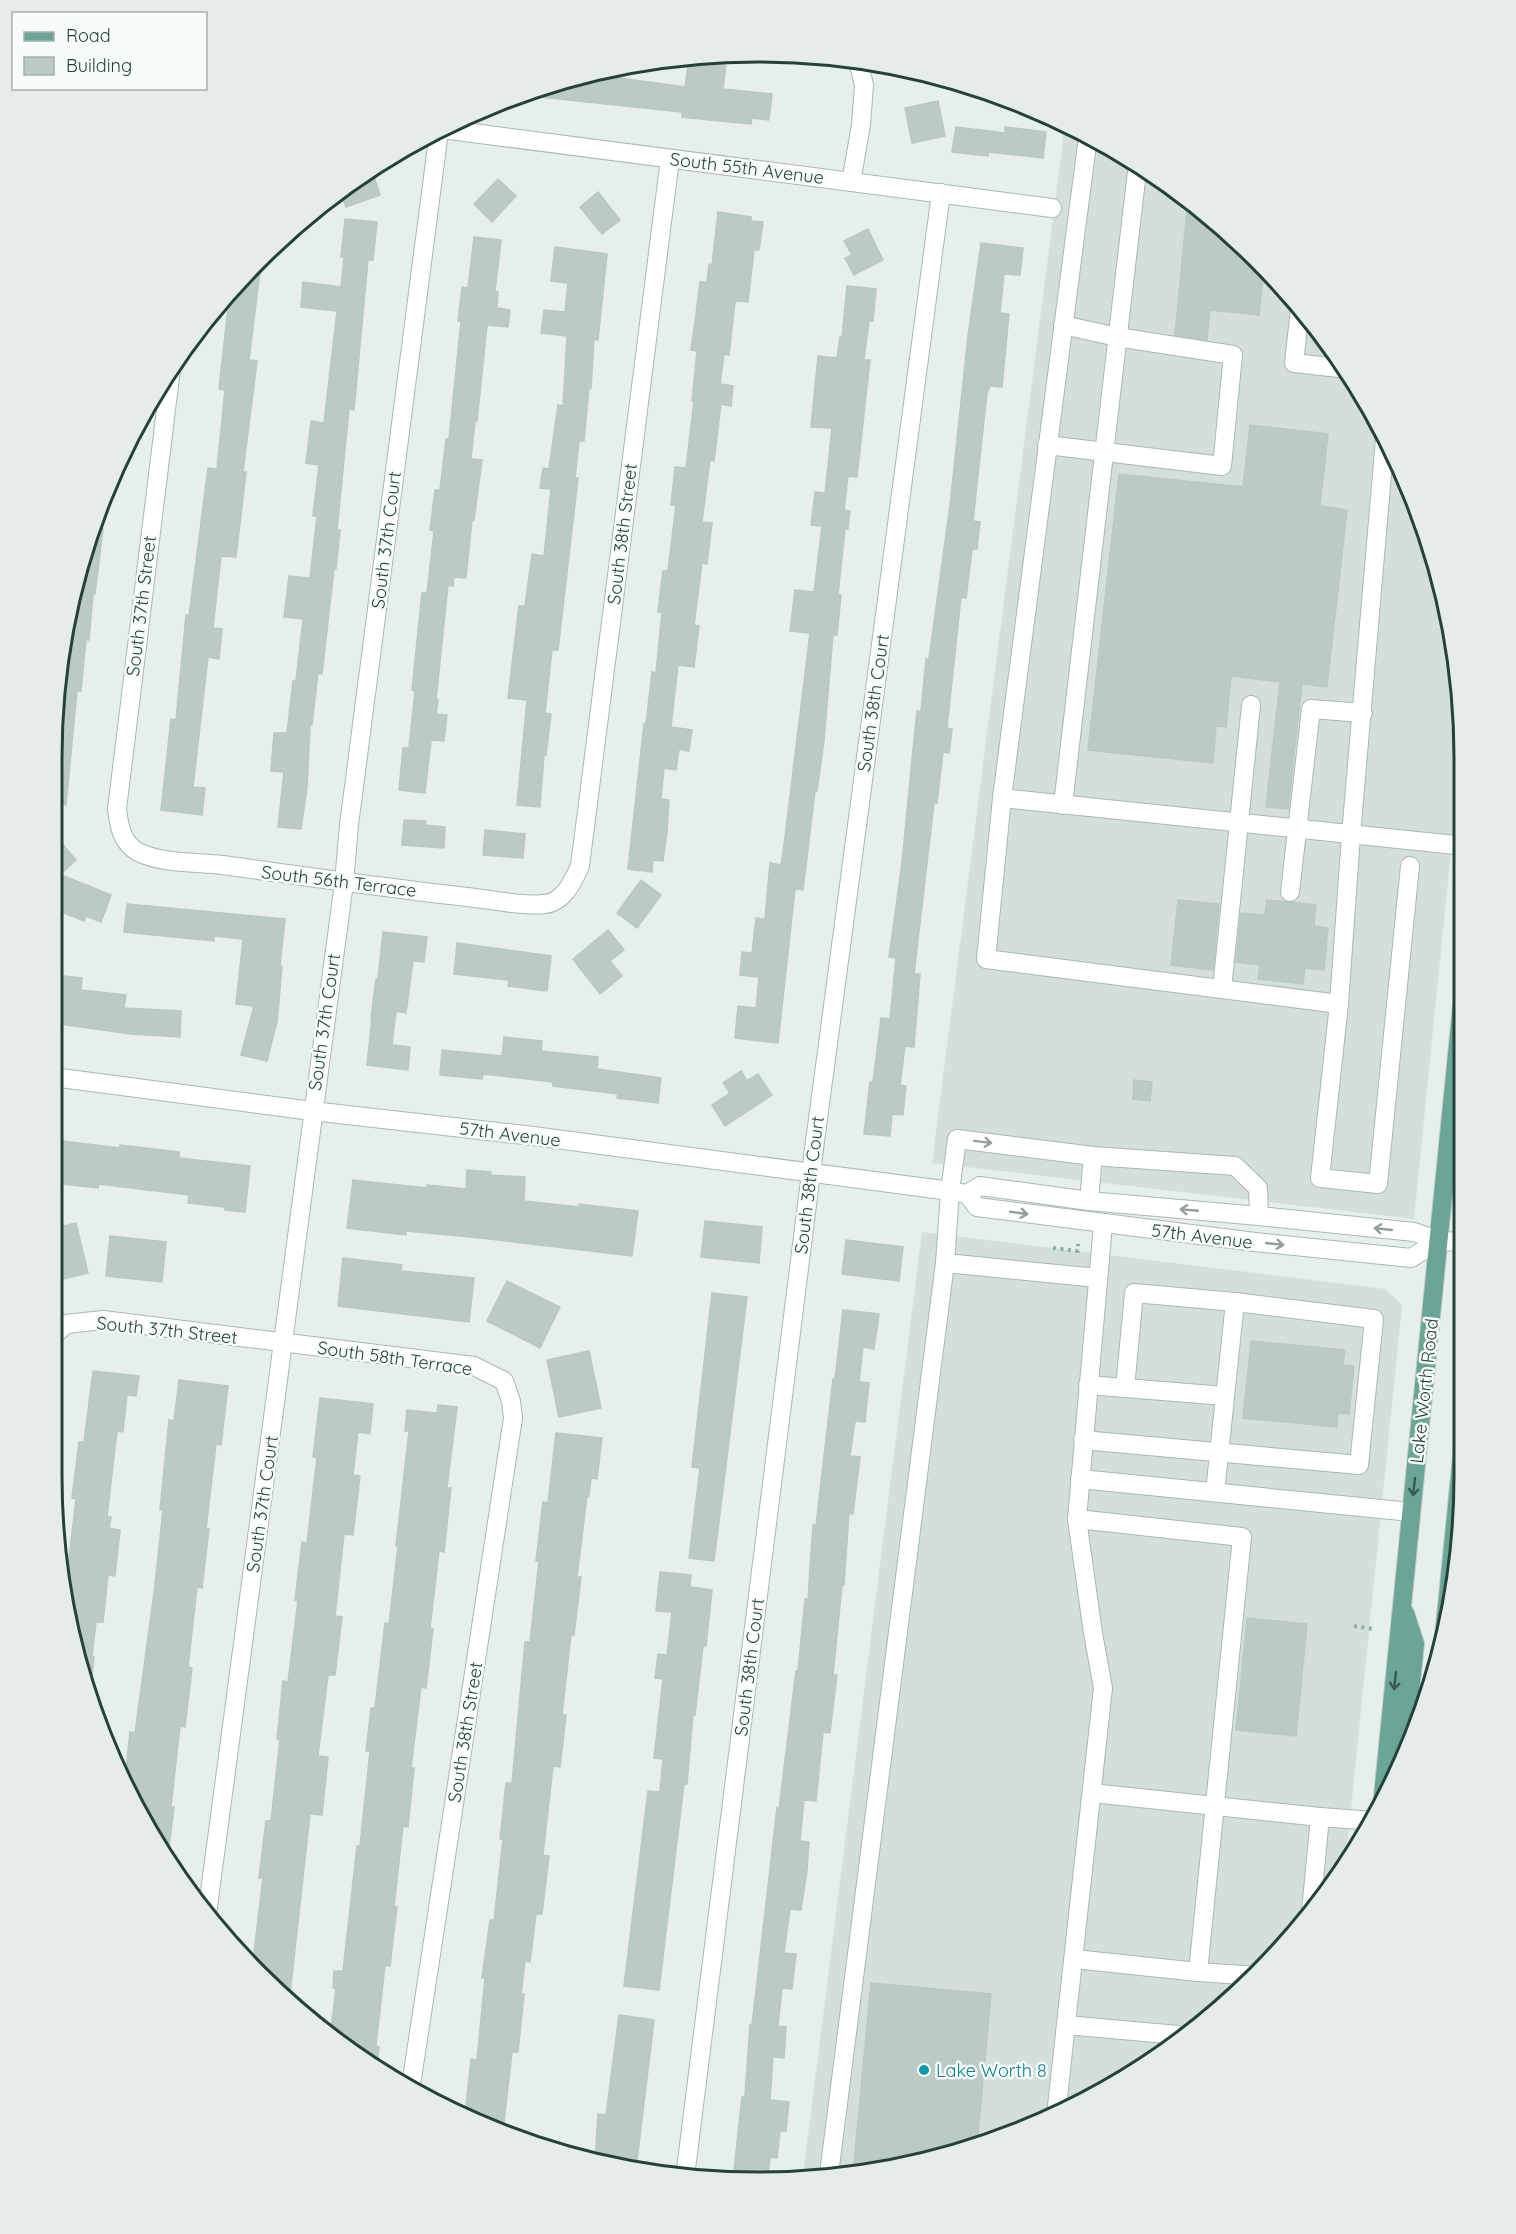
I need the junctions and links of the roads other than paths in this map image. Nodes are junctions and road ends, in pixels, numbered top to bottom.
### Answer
1 (860, 69) edge
2 (453, 132) edge
3 (439, 139) edge
4 (1087, 144) edge
5 (670, 159) junction
6 (1137, 174) edge
7 (851, 182) junction
8 (941, 193) junction
9 (1052, 208) dead end
10 (1299, 319) edge
11 (1063, 325) junction
12 (1117, 337) junction
13 (1335, 368) edge
14 (169, 388) edge
15 (1047, 445) junction
16 (1104, 452) junction
17 (1384, 452) edge
18 (1251, 705) dead end
19 (1363, 713) junction
20 (1002, 798) junction
21 (1064, 805) junction
22 (1239, 824) junction
23 (1298, 830) junction
24 (1351, 835) junction
25 (126, 842) joint
26 (1454, 845) edge
27 (1410, 866) dead end
28 (344, 883) junction
29 (1290, 892) dead end
30 (556, 901) joint
31 (1222, 989) junction
32 (1339, 1004) junction
33 (62, 1078) edge
34 (1454, 1088) edge
35 (312, 1111) junction
36 (1093, 1156) junction
37 (811, 1173) junction
38 (958, 1193) junction
39 (1089, 1201) junction
40 (1259, 1216) junction
41 (1103, 1225) junction
42 (1439, 1241) junction
43 (1454, 1242) edge
44 (945, 1263) junction
45 (1098, 1278) junction
46 (1235, 1302) junction
47 (62, 1328) edge
48 (283, 1343) junction
49 (504, 1381) joint
50 (1088, 1385) junction
51 (1125, 1388) junction
52 (1225, 1396) junction
53 (1083, 1440) junction
54 (1219, 1453) junction
55 (1080, 1479) junction
56 (1215, 1492) junction
57 (1411, 1512) junction
58 (1077, 1519) junction
59 (1402, 1603) junction
60 (1406, 1731) edge
61 (1385, 1781) edge
62 (1092, 1793) junction
63 (1216, 1806) junction
64 (1320, 1817) junction
65 (1363, 1820) edge
66 (1312, 1898) edge
67 (208, 1904) edge
68 (1074, 1959) junction
69 (1197, 1972) junction
70 (1243, 1975) edge
71 (1066, 2025) junction
72 (1174, 2035) edge
73 (412, 2080) edge
74 (1057, 2105) edge
75 (686, 2169) edge
76 (830, 2169) edge

1 - 7 street
2 - 5 street, South 55th Avenue
3 - 28 street, South 37th Court
4 - 11 street
5 - 7 street, South 55th Avenue
5 - 30 street, South 38th Street
6 - 12 street
7 - 8 street, South 55th Avenue
8 - 9 street, South 55th Avenue
8 - 37 street, South 38th Court
10 - 13 street
11 - 12 street
11 - 15 street
12 - 16 street
12 - 16 street
14 - 25 street, South 37th Street
15 - 16 street
15 - 20 street
16 - 21 street
17 - 19 street
18 - 22 street
19 - 23 street
19 - 24 street
20 - 21 street
20 - 31 street
21 - 22 street
22 - 23 street
22 - 31 street
23 - 24 street
23 - 29 street
24 - 26 street
24 - 32 street
25 - 28 street, South 56th Terrace
27 - 32 street
28 - 30 street, South 56th Terrace
28 - 35 street, South 37th Court
31 - 32 street
33 - 35 street, 57th Avenue
34 - 42 main road, Lake Worth Road
35 - 37 street, 57th Avenue
35 - 48 street, South 37th Court
38 -> 36 street
36 - 39 street
36 - 40 street
37 - 38 street, 57th Avenue
37 - 75 street, South 38th Court
38 - 39 street, 57th Avenue
38 -> 41 street, 57th Avenue
38 - 44 street
40 -> 39 street, 57th Avenue
42 -> 40 street, 57th Avenue
41 -> 42 street, 57th Avenue
41 - 45 street
42 - 43 street, 57th Avenue
42 -> 57 main road, Lake Worth Road
44 - 45 street
44 - 76 street
45 - 50 street
46 - 51 street
46 - 52 street
46 - 54 street
47 - 48 street, South 37th Street
48 - 49 street, South 58th Terrace
48 - 67 street, South 37th Court
49 - 73 street, South 38th Street
50 - 51 street
50 - 53 street
51 - 52 street
52 - 54 street
53 - 54 street
53 - 55 street
54 - 56 street
55 - 56 street
55 - 58 street
56 - 57 street
57 - 59 main road, Lake Worth Road
58 - 62 street
58 - 63 street
59 - 60 main road
59 -> 61 main road, Lake Worth Road
62 - 63 street
62 - 68 street
63 - 64 street
63 - 69 street
64 - 65 street
64 - 66 street
68 - 69 street
68 - 71 street
69 - 70 street
71 - 72 street
71 - 74 street

